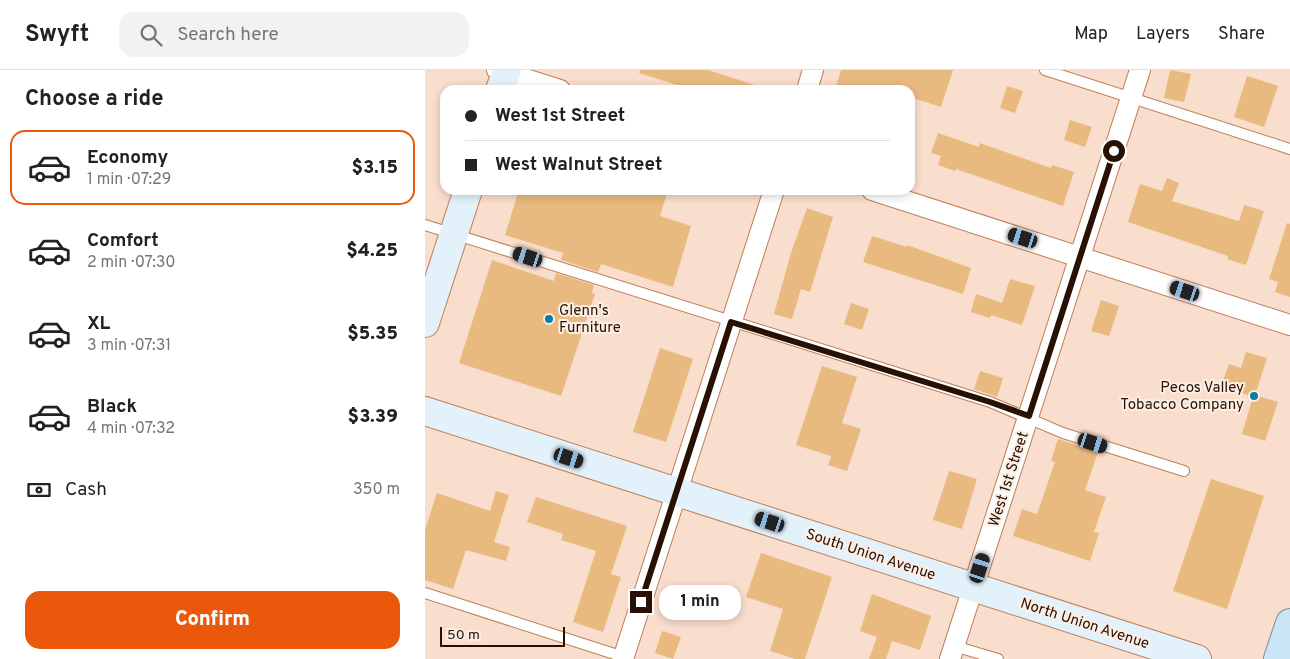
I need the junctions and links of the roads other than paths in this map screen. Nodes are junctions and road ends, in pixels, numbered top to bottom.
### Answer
1 (813, 70) edge
2 (1045, 70) edge
3 (1140, 70) edge
4 (502, 76) edge
5 (539, 85) edge
6 (808, 85) edge
7 (1131, 98) junction
8 (1290, 149) edge
9 (466, 195) edge
10 (772, 195) edge
11 (887, 195) edge
12 (425, 225) edge
13 (454, 233) junction
14 (1080, 256) junction
15 (731, 322) junction
16 (425, 324) edge
17 (1290, 325) edge
18 (425, 411) edge
19 (1029, 416) junction
20 (1184, 471) dead end
21 (677, 492) junction
22 (974, 587) junction
23 (425, 593) edge
24 (1290, 623) edge
25 (952, 653) edge
26 (626, 658) edge
27 (998, 659) edge
28 (1197, 659) edge
29 (1278, 659) edge

1 - 6 street
2 - 7 lane
3 - 7 street, West 1st Street
4 - 5 street
7 - 8 lane
7 - 14 street, West 1st Street
9 - 13 main road
10 - 15 street
11 - 14 street
12 - 13 lane
13 - 15 lane
13 - 16 main road
14 - 17 street
14 - 19 street, West 1st Street
15 - 19 lane
15 - 21 street
18 - 21 main road, South Union Avenue
19 - 20 lane
19 - 22 street, West 1st Street
21 - 22 main road, South Union Avenue
21 - 26 street
22 - 25 street, West 1st Street
22 - 28 main road, North Union Avenue
23 - 26 lane
24 - 29 main road
25 - 27 lane

